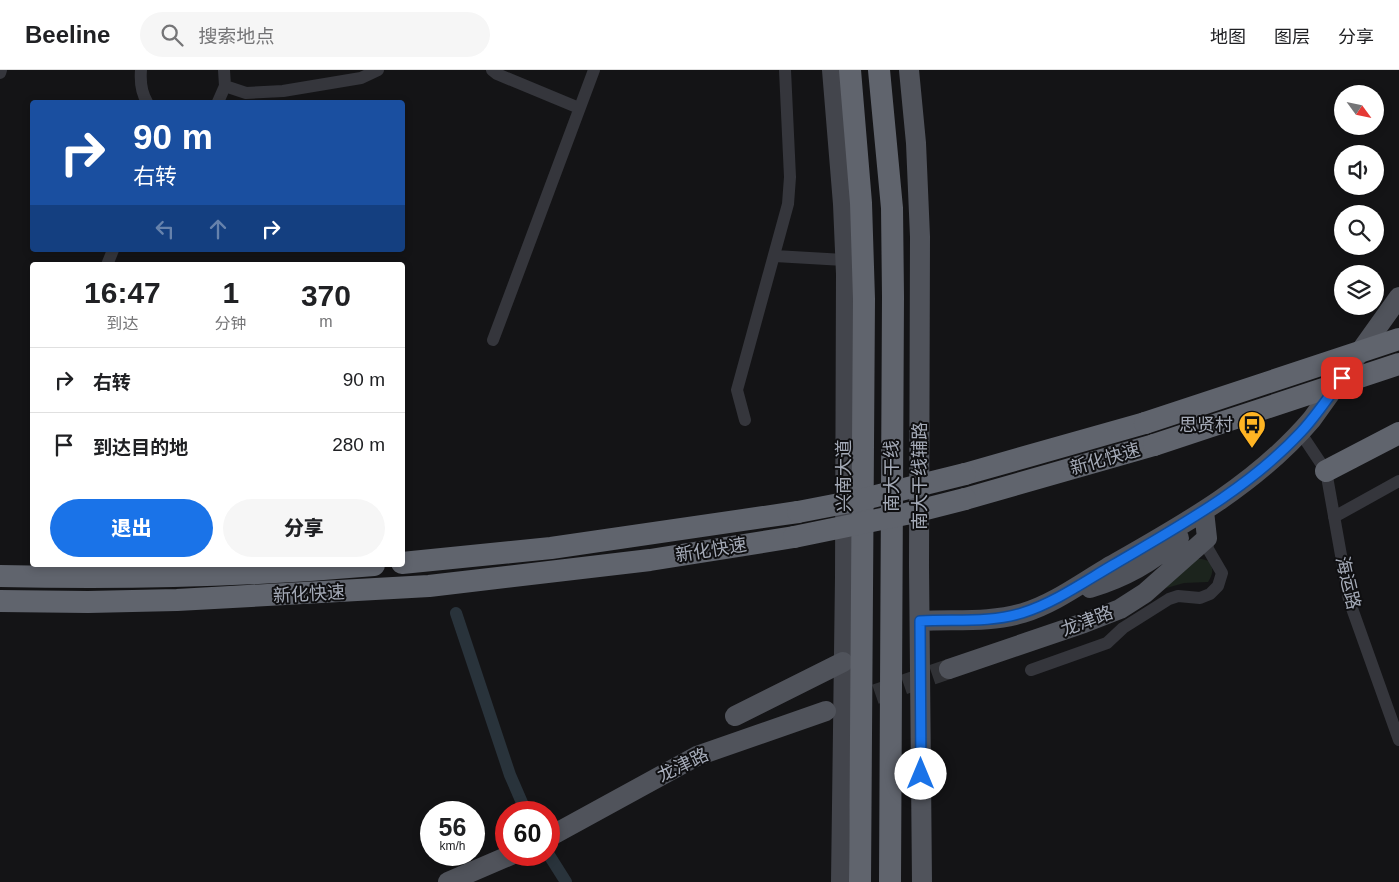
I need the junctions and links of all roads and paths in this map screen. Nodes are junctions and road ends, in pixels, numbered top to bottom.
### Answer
1 (140, 70) edge
2 (224, 70) edge
3 (378, 70) edge
4 (492, 70) edge
5 (594, 70) edge
6 (785, 70) edge
7 (831, 70) edge
8 (850, 70) edge
9 (880, 70) edge
10 (909, 70) edge
11 (225, 86) junction
12 (146, 100) edge
13 (219, 100) edge
14 (579, 108) junction
15 (775, 256) junction
16 (844, 260) junction
17 (1399, 297) edge
18 (1399, 339) edge
19 (493, 340) dead end
20 (1399, 364) edge
21 (745, 420) dead end
22 (1299, 431) junction
23 (1399, 433) edge
24 (1326, 471) junction
25 (1399, 481) edge
26 (1204, 511) junction
27 (1334, 517) junction
28 (1207, 538) junction
29 (405, 563) edge
30 (346, 567) edge
31 (0, 576) edge
32 (0, 601) edge
33 (920, 621) junction
34 (843, 662) junction
35 (949, 669) tunnel mouth
36 (1031, 670) dead end
37 (826, 711) tunnel mouth
38 (735, 716) dead end
39 (1399, 740) edge
40 (560, 831) edge
41 (495, 862) edge
42 (498, 866) edge
43 (448, 882) edge
44 (472, 882) edge
45 (840, 882) edge
46 (860, 882) edge
47 (890, 882) edge
48 (922, 882) edge

1 - 12 street
2 - 11 street
3 - 11 street
4 - 14 street
5 - 14 street
6 - 15 street
7 - 16 main road, 兴南大道
8 - 46 highway, 南大干线
9 - 47 highway, 南大干线
10 - 33 main road, 南大干线辅路
11 - 13 street
14 - 19 street
15 - 16 street
15 - 21 street
16 - 34 main road, 兴南大道
17 - 22 main road
18 - 29 highway, 新化快速, bridge
20 - 32 highway, 新化快速, bridge
22 - 24 street, 海运路
22 - 26 main road
23 - 24 highway
24 - 27 street, 海运路
25 - 27 street
26 - 28 main road
26 - 33 main road
27 - 39 street, 海运路
28 - 35 main road, 龙津路
28 - 36 street
30 - 31 highway, 新化快速
33 - 48 main road, 南大干线辅路
34 - 38 main road
34 - 45 main road, 兴南大道
37 - 40 main road, 龙津路
41 - 43 main road
42 - 44 main road

